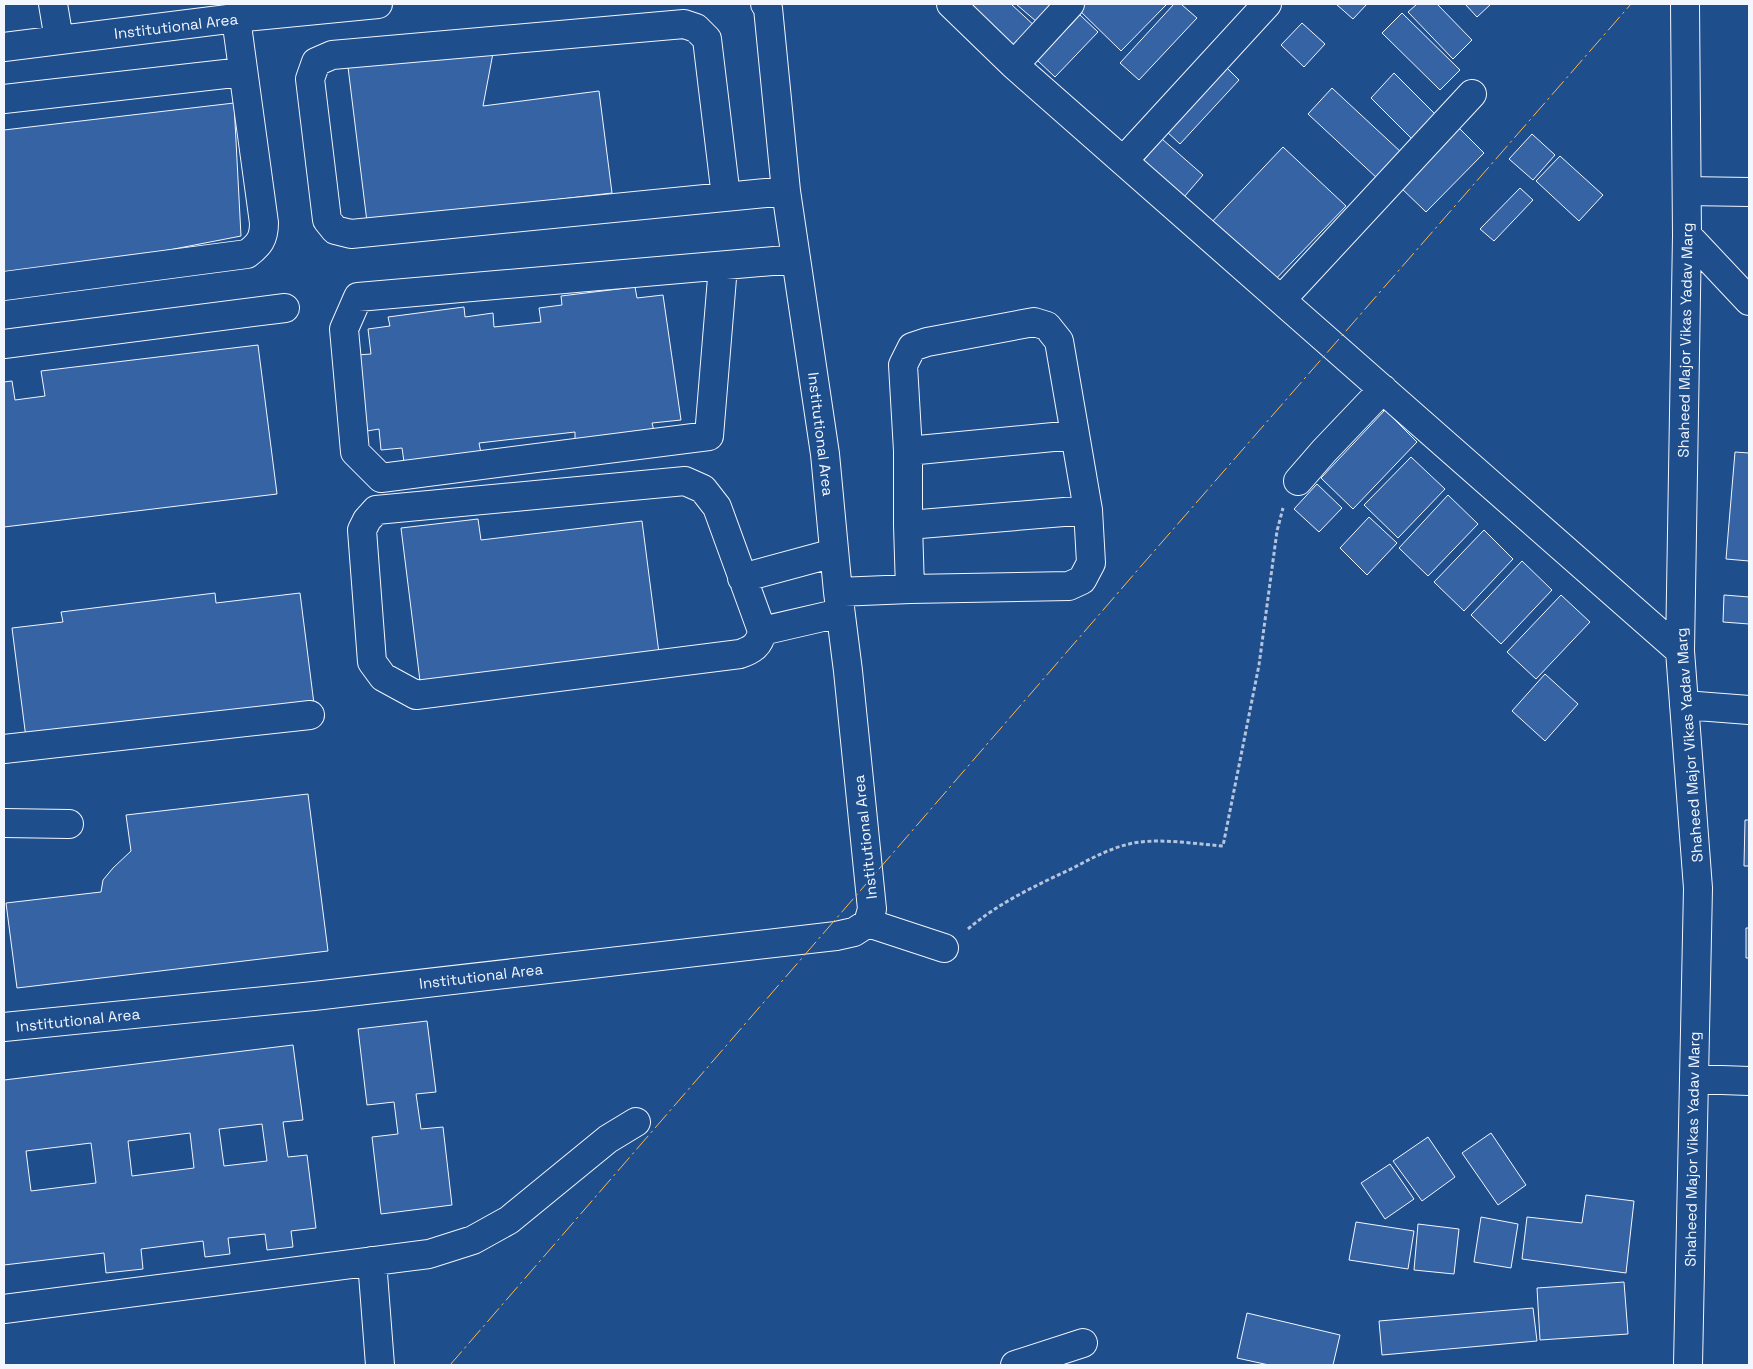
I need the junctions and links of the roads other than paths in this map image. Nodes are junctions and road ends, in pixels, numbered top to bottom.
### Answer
1 (53, 4) edge
2 (378, 4) edge
3 (765, 4) edge
4 (951, 4) edge
5 (1070, 4) edge
6 (1266, 4) edge
7 (1685, 4) edge
8 (249, 13) edge
9 (59, 40) junction
10 (4, 46) edge
11 (1014, 65) junction
12 (243, 72) junction
13 (1472, 94) dead end
14 (4, 99) edge
15 (1123, 161) junction
16 (786, 191) junction
17 (1687, 191) junction
18 (1749, 192) edge
19 (726, 197) junction
20 (1688, 234) junction
21 (796, 260) junction
22 (723, 266) junction
23 (4, 286) edge
24 (1281, 300) junction
25 (1749, 300) edge
26 (285, 308) dead end
27 (4, 344) edge
28 (1383, 389) junction
29 (1074, 435) junction
30 (908, 451) junction
31 (1298, 481) road end
32 (1088, 510) junction
33 (908, 525) junction
34 (834, 553) junction
35 (742, 578) junction
36 (910, 588) junction
37 (839, 603) junction
38 (762, 631) junction
39 (1680, 651) junction
40 (1684, 705) junction
41 (1749, 710) edge
42 (310, 714) dead end
43 (4, 749) edge
44 (4, 822) edge
45 (68, 824) dead end
46 (868, 923) junction
47 (944, 948) road end
48 (4, 1027) edge
49 (1694, 1079) junction
50 (1749, 1081) edge
51 (636, 1122) dead end
52 (372, 1261) junction
53 (4, 1308) edge
54 (1083, 1343) dead end
55 (380, 1365) edge
56 (1014, 1365) edge
57 (1688, 1365) edge

1 - 9 street
2 - 8 street, Institutional Area
3 - 16 street, Institutional Area
4 - 11 street
5 - 11 street
6 - 15 street
7 - 17 street, Shaheed Major Vikas Yadav Marg
8 - 9 street, Institutional Area
8 - 12 street
9 - 10 street, Institutional Area
11 - 15 street
12 - 14 street
12 - 23 street
13 - 24 street
15 - 24 street
16 - 19 street
16 - 21 street, Institutional Area
17 - 18 street
17 - 20 street, Shaheed Major Vikas Yadav Marg
19 - 19 street
20 - 25 street
20 - 39 street, Shaheed Major Vikas Yadav Marg
21 - 22 street
21 - 34 street, Institutional Area
22 - 22 street
24 - 28 street
26 - 27 street
28 - 31 street
28 - 39 street
29 - 30 street
29 - 30 street
29 - 32 street
30 - 33 street
32 - 33 street
32 - 36 street
33 - 36 street
34 - 35 street
34 - 37 street, Institutional Area
35 - 38 street
35 - 38 street
36 - 37 street
37 - 38 street
37 - 46 street, Institutional Area
39 - 40 street, Shaheed Major Vikas Yadav Marg
40 - 41 street
40 - 49 street, Shaheed Major Vikas Yadav Marg
42 - 43 street
44 - 45 street
46 - 47 street
46 - 48 street, Institutional Area
49 - 50 street
49 - 57 street, Shaheed Major Vikas Yadav Marg
51 - 52 street
52 - 53 street
52 - 55 street
54 - 56 street

